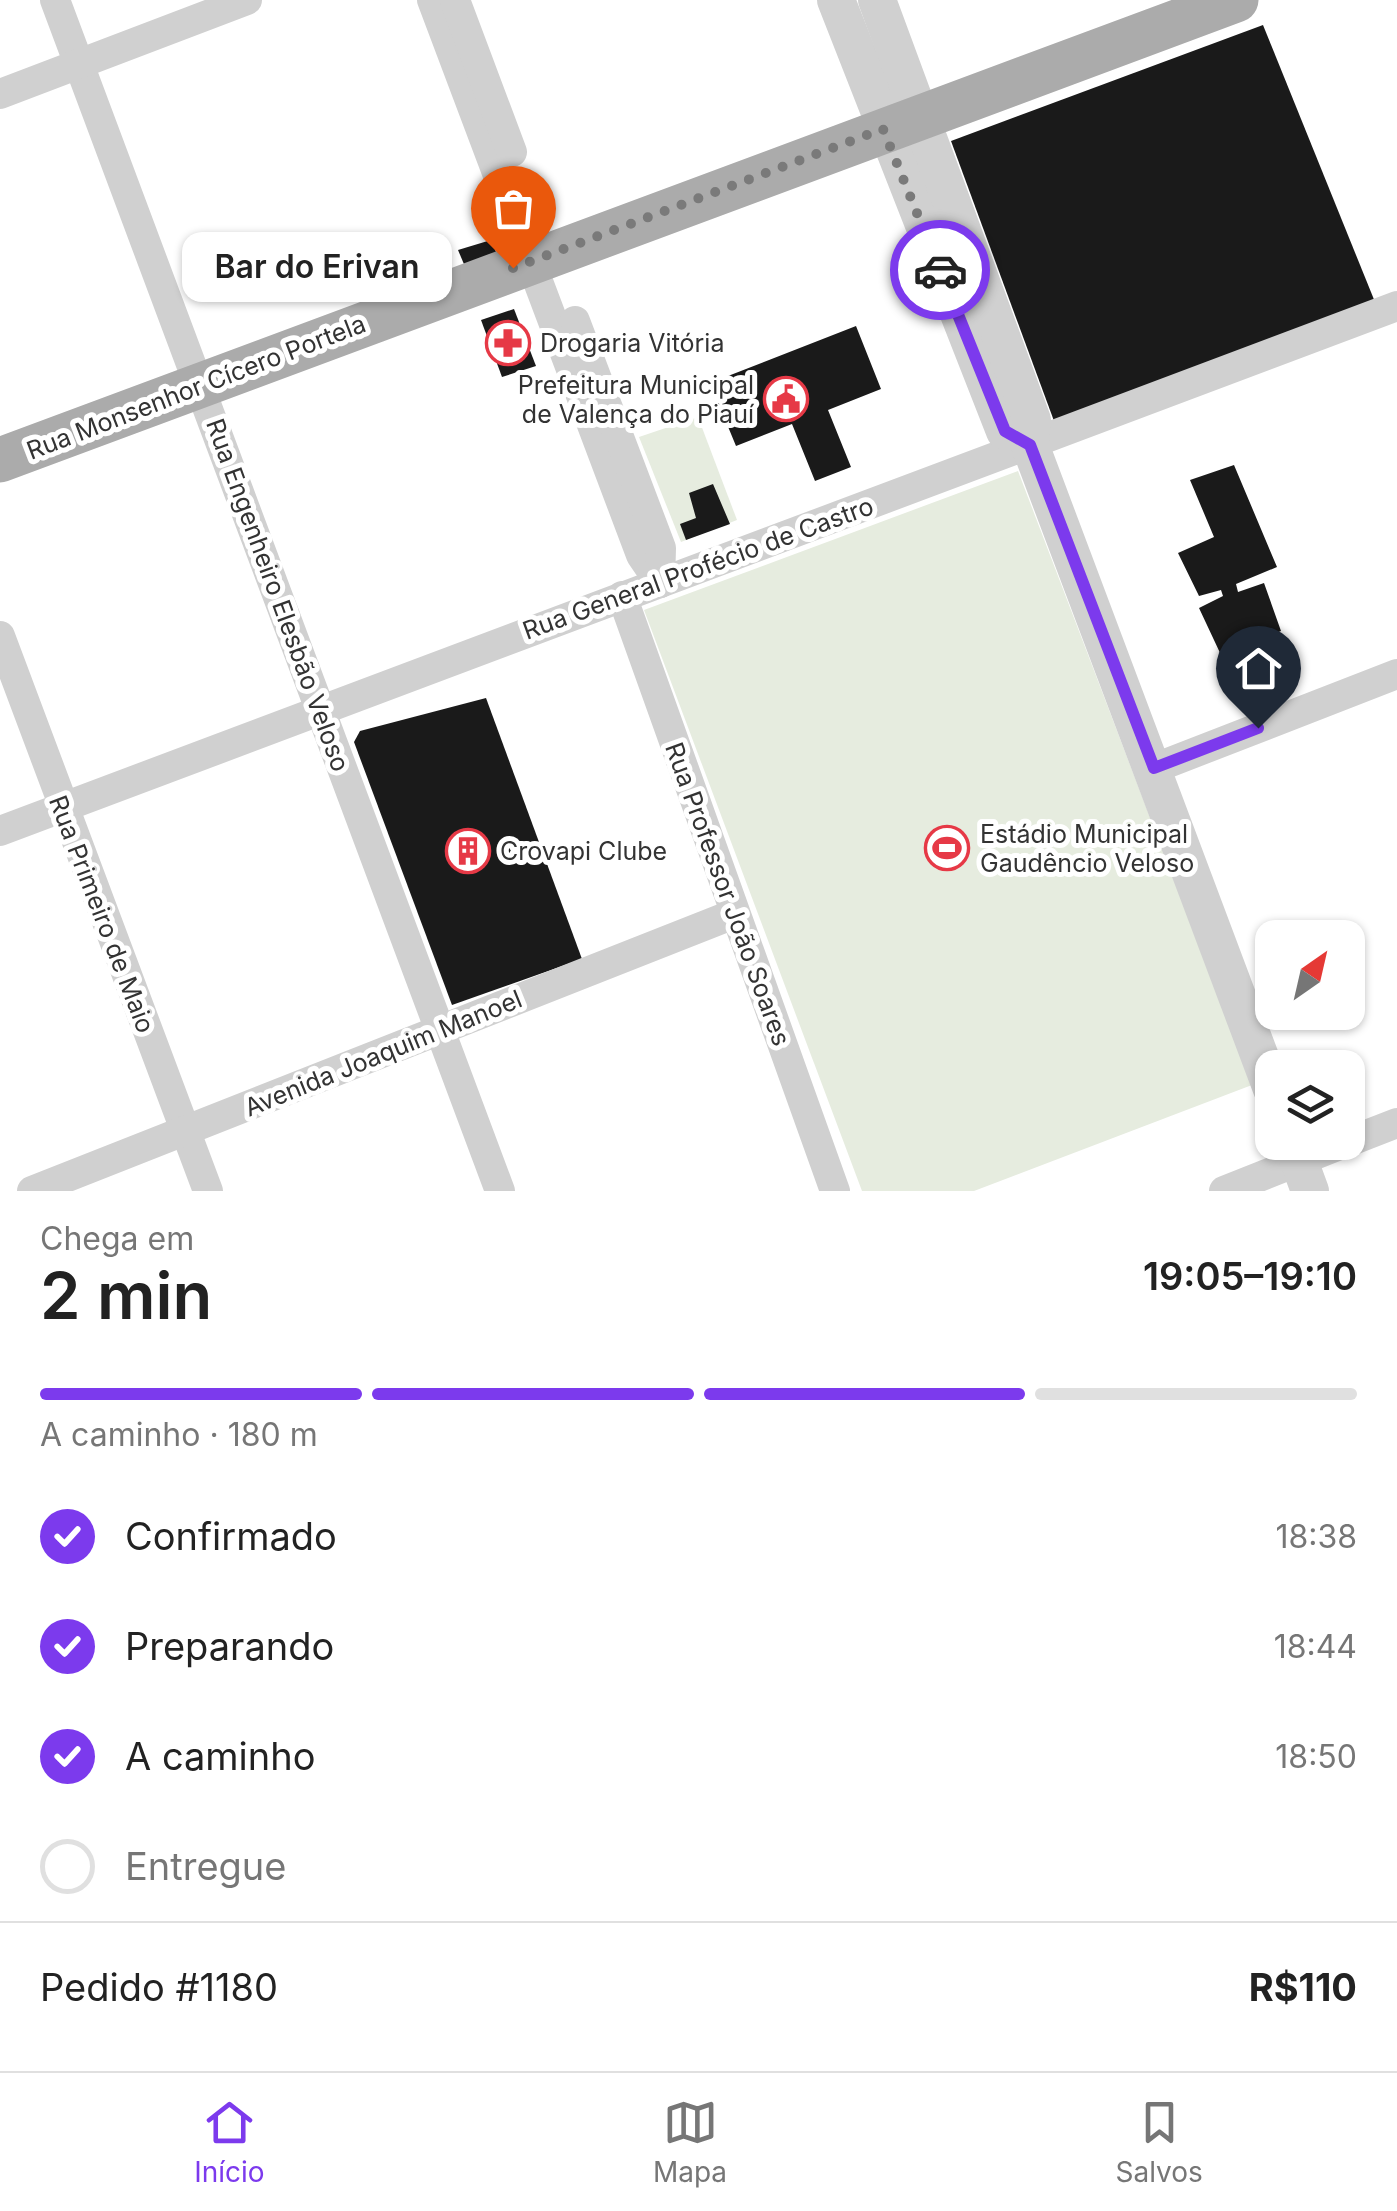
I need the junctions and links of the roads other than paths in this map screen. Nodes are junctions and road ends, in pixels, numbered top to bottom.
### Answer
1 (55, 0) edge
2 (248, 0) edge
3 (432, 0) edge
4 (455, 0) edge
5 (836, 0) edge
6 (877, 0) edge
7 (1236, 0) edge
8 (79, 64) junction
9 (0, 94) edge
10 (902, 122) junction
11 (540, 258) junction
12 (1397, 306) edge
13 (202, 384) junction
14 (1030, 445) junction
15 (0, 460) edge
16 (660, 583) junction
17 (622, 596) junction
18 (0, 636) edge
19 (1397, 674) edge
20 (318, 710) junction
21 (1154, 768) junction
22 (61, 808) junction
23 (0, 831) edge
24 (734, 914) junction
25 (441, 1030) junction
26 (1258, 1050) edge
27 (1397, 1124) edge
28 (186, 1130) junction
29 (1365, 1136) edge
30 (1300, 1165) edge
31 (32, 1191) edge
32 (208, 1191) edge
33 (500, 1191) edge
34 (835, 1191) edge
35 (1224, 1191) edge

1 - 8 street, Rua Engenheiro Elesbão Veloso
2 - 8 street
3 - 11 street
4 - 11 street
5 - 10 street
6 - 10 street
7 - 10 main road, Rua Monsenhor Cícero Portela
8 - 9 street
8 - 13 street, Rua Engenheiro Elesbão Veloso
10 - 11 main road, Rua Monsenhor Cícero Portela
10 - 14 street
11 - 13 main road, Rua Monsenhor Cícero Portela
11 - 16 street
12 - 14 street, Rua General Profécio de Castro
13 - 15 main road, Rua Monsenhor Cícero Portela
13 - 20 street, Rua Engenheiro Elesbão Veloso
14 - 16 street, Rua General Profécio de Castro
14 - 21 street
16 - 17 street, Rua General Profécio de Castro
17 - 20 street, Rua General Profécio de Castro
17 - 24 street, Rua Professor João Soares
18 - 22 street, Rua Primeiro de Maio
19 - 21 street
20 - 22 street, Rua General Profécio de Castro
20 - 25 street, Rua Engenheiro Elesbão Veloso
21 - 26 street
22 - 23 street, Rua General Profécio de Castro
22 - 28 street, Rua Primeiro de Maio
24 - 25 street, Avenida Joaquim Manoel
24 - 34 street, Rua Professor João Soares
25 - 28 street, Avenida Joaquim Manoel
25 - 33 street, Rua Engenheiro Elesbão Veloso
27 - 29 street
28 - 31 street, Avenida Joaquim Manoel
28 - 32 street, Rua Primeiro de Maio
30 - 35 street

